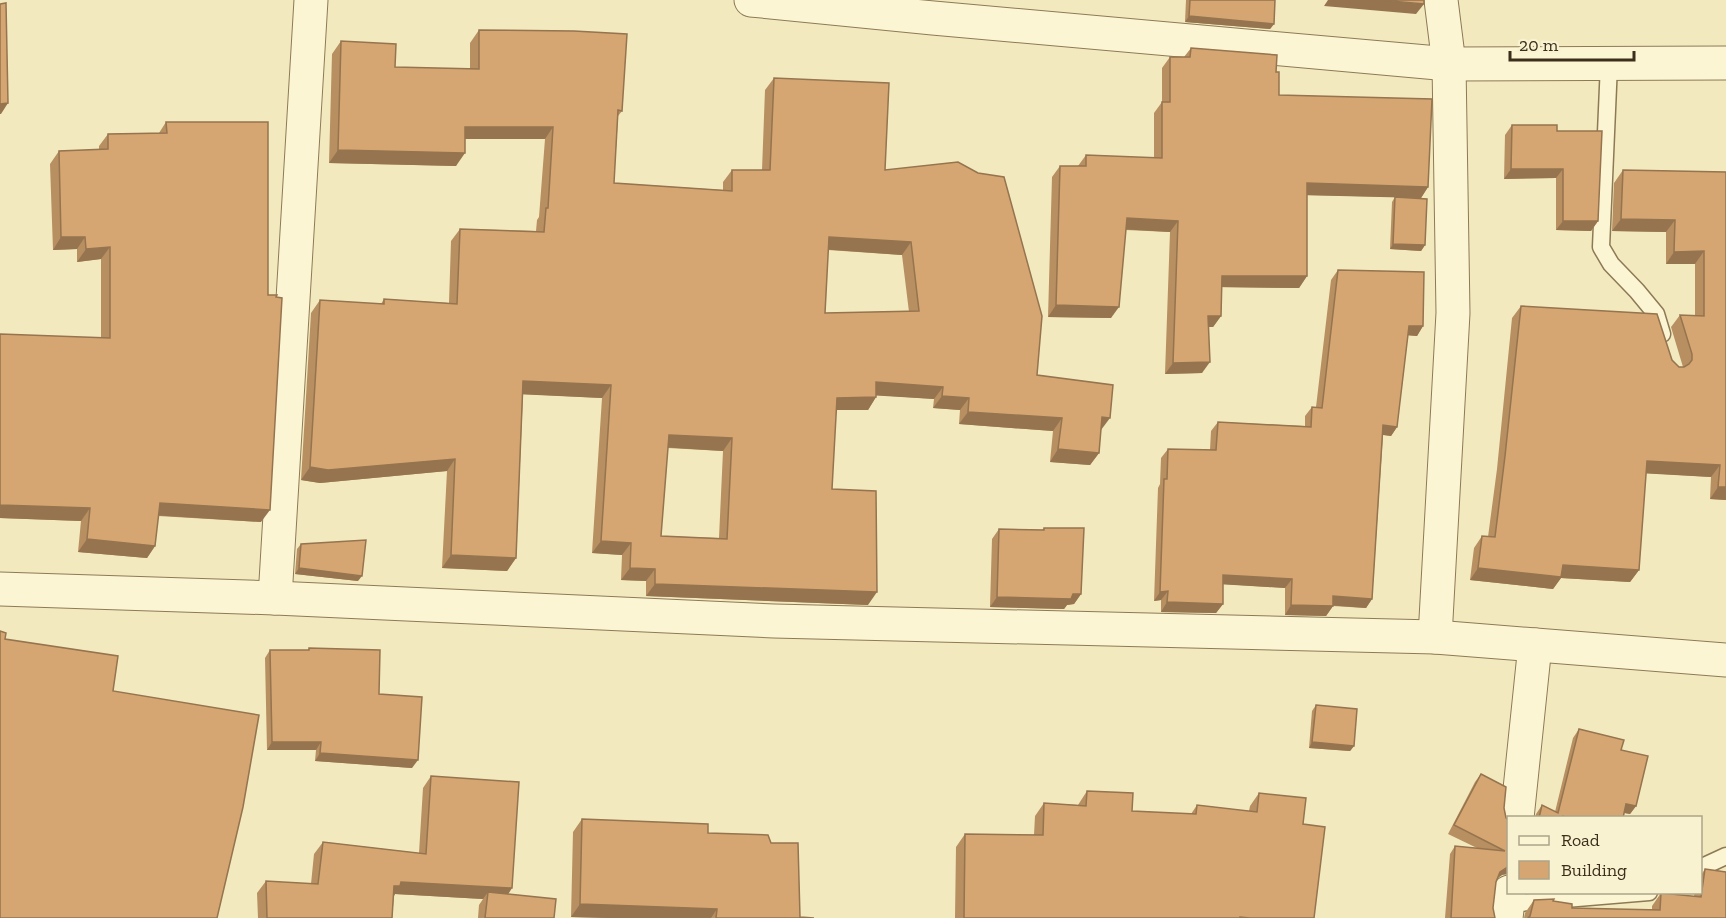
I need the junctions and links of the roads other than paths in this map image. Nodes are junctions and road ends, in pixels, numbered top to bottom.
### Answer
1 (311, 0) edge
2 (751, 0) edge
3 (1441, 0) edge
4 (1726, 63) edge
5 (1449, 64) junction
6 (1609, 64) junction
7 (1666, 347) edge
8 (0, 589) edge
9 (275, 598) junction
10 (1435, 637) junction
11 (1535, 645) junction
12 (1726, 660) edge
13 (1517, 816) edge
14 (1726, 856) edge
15 (1702, 868) edge
16 (1627, 894) edge
17 (1507, 905) edge

1 - 9 street
2 - 5 street
3 - 5 street
4 - 6 street
5 - 6 street
5 - 10 street
6 - 7 lane
8 - 9 street
9 - 10 street
10 - 11 street
11 - 12 street
11 - 13 street
14 - 15 lane
16 - 17 lane

